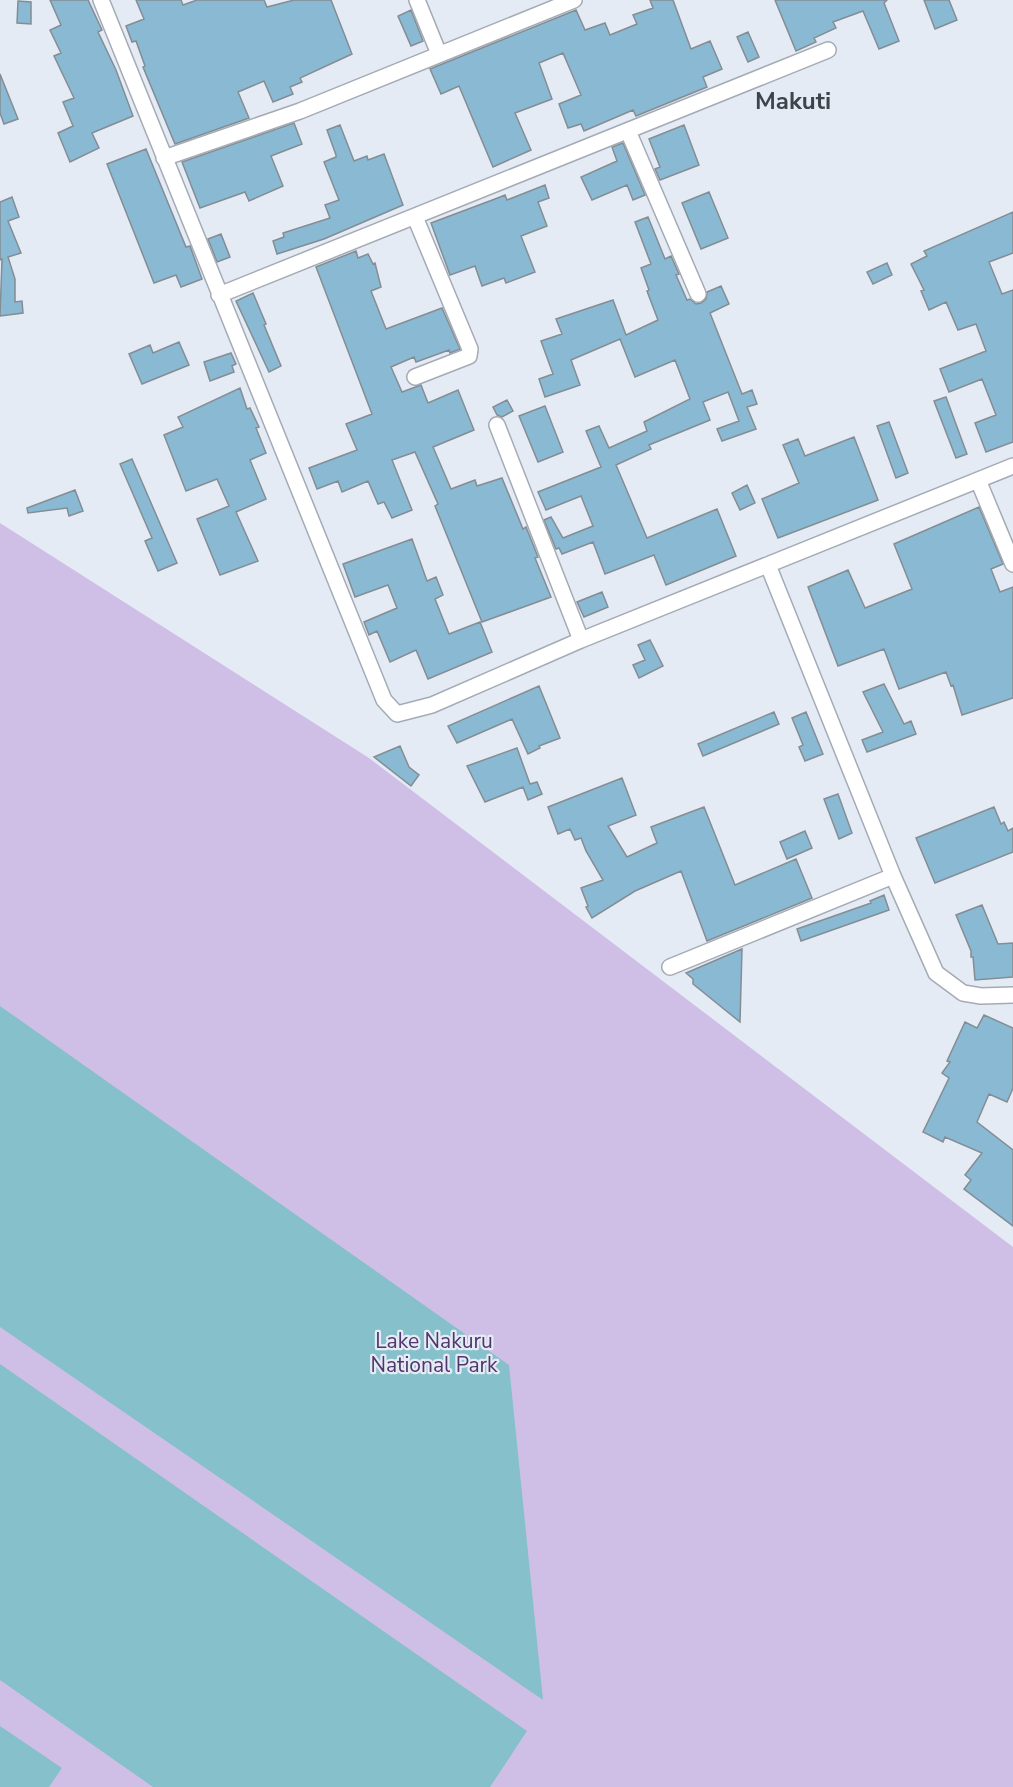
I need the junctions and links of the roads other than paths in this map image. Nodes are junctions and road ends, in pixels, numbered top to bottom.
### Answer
1 (101, 0) edge
2 (417, 0) edge
3 (574, 0) edge
4 (828, 50) dead end
5 (439, 54) junction
6 (628, 131) junction
7 (164, 158) junction
8 (415, 217) junction
9 (699, 294) dead end
10 (219, 295) junction
11 (415, 377) dead end
12 (497, 425) dead end
13 (1013, 466) edge
14 (978, 480) junction
15 (1013, 564) edge
16 (768, 565) junction
17 (581, 640) junction
18 (893, 876) junction
19 (670, 967) dead end
20 (1013, 995) edge

1 - 7 street
2 - 5 street
3 - 5 street
4 - 6 street
5 - 7 street
6 - 8 street
6 - 9 street
7 - 10 street
8 - 10 street
8 - 11 street
10 - 17 street
12 - 17 street
13 - 14 street
14 - 15 street
14 - 16 street
16 - 17 street
16 - 18 street
18 - 19 street
18 - 20 street

